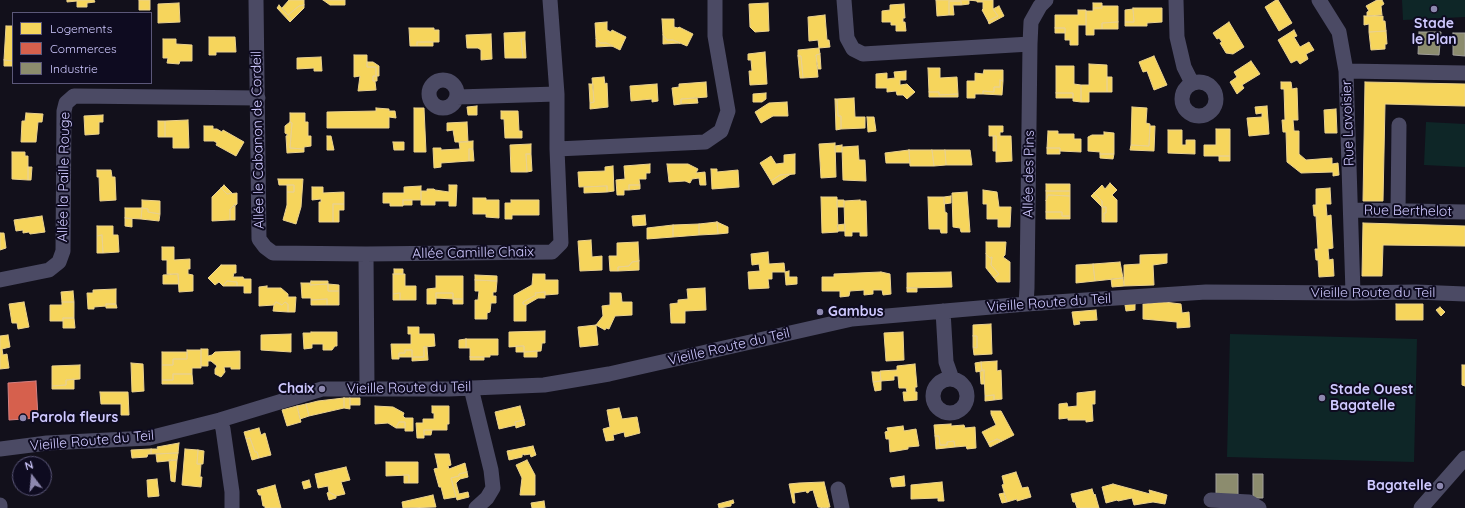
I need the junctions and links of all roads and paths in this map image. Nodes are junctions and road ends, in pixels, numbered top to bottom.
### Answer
1 (256, 0) edge
2 (550, 0) edge
3 (715, 0) edge
4 (844, 0) edge
5 (1046, 0) edge
6 (1176, 0) edge
7 (1319, 0) edge
8 (1030, 44) junction
9 (1346, 71) junction
10 (1465, 73) edge
11 (1192, 83) dead end
12 (557, 94) junction
13 (457, 97) dead end
14 (258, 98) junction
15 (1399, 124) dead end
16 (557, 149) junction
17 (1351, 210) junction
18 (1398, 211) junction
19 (1465, 212) edge
20 (366, 254) junction
21 (0, 280) edge
22 (1354, 294) junction
23 (1465, 294) edge
24 (1026, 304) junction
25 (943, 311) junction
26 (952, 380) dead end
27 (367, 388) junction
28 (470, 388) junction
29 (220, 420) junction
30 (0, 449) edge
31 (1465, 458) edge
32 (838, 489) dead end
33 (1211, 500) dead end
34 (232, 508) edge
35 (476, 508) edge
36 (842, 508) edge
37 (1259, 508) edge
38 (1421, 508) edge

1 - 14 street, Allée le Cabanon de Cordeil
2 - 12 street, Allée Camille Chaix
3 - 16 street
4 - 8 street
5 - 8 street, Allée des Pins
6 - 11 street
7 - 9 street
8 - 24 street, Allée des Pins
9 - 10 street, Rue Lavoisier
9 - 17 street, Rue Lavoisier
12 - 13 street
12 - 16 street, Allée Camille Chaix
14 - 20 street, Allée le Cabanon de Cordeil
14 - 21 street, Allée la Paille Rouge
15 - 18 street
16 - 20 street, Allée Camille Chaix
17 - 18 street, Rue Berthelot
17 - 22 street, Rue Lavoisier
18 - 19 street, Rue Berthelot
20 - 27 street
22 - 23 street, Vieille Route du Teil
22 - 24 street, Vieille Route du Teil
24 - 25 street, Vieille Route du Teil
25 - 26 street
25 - 28 street, Vieille Route du Teil
27 - 28 street, Vieille Route du Teil
27 - 29 street, Vieille Route du Teil
28 - 35 street
29 - 30 street, Vieille Route du Teil
29 - 34 street
31 - 38 street
32 - 36 street
33 - 37 street

